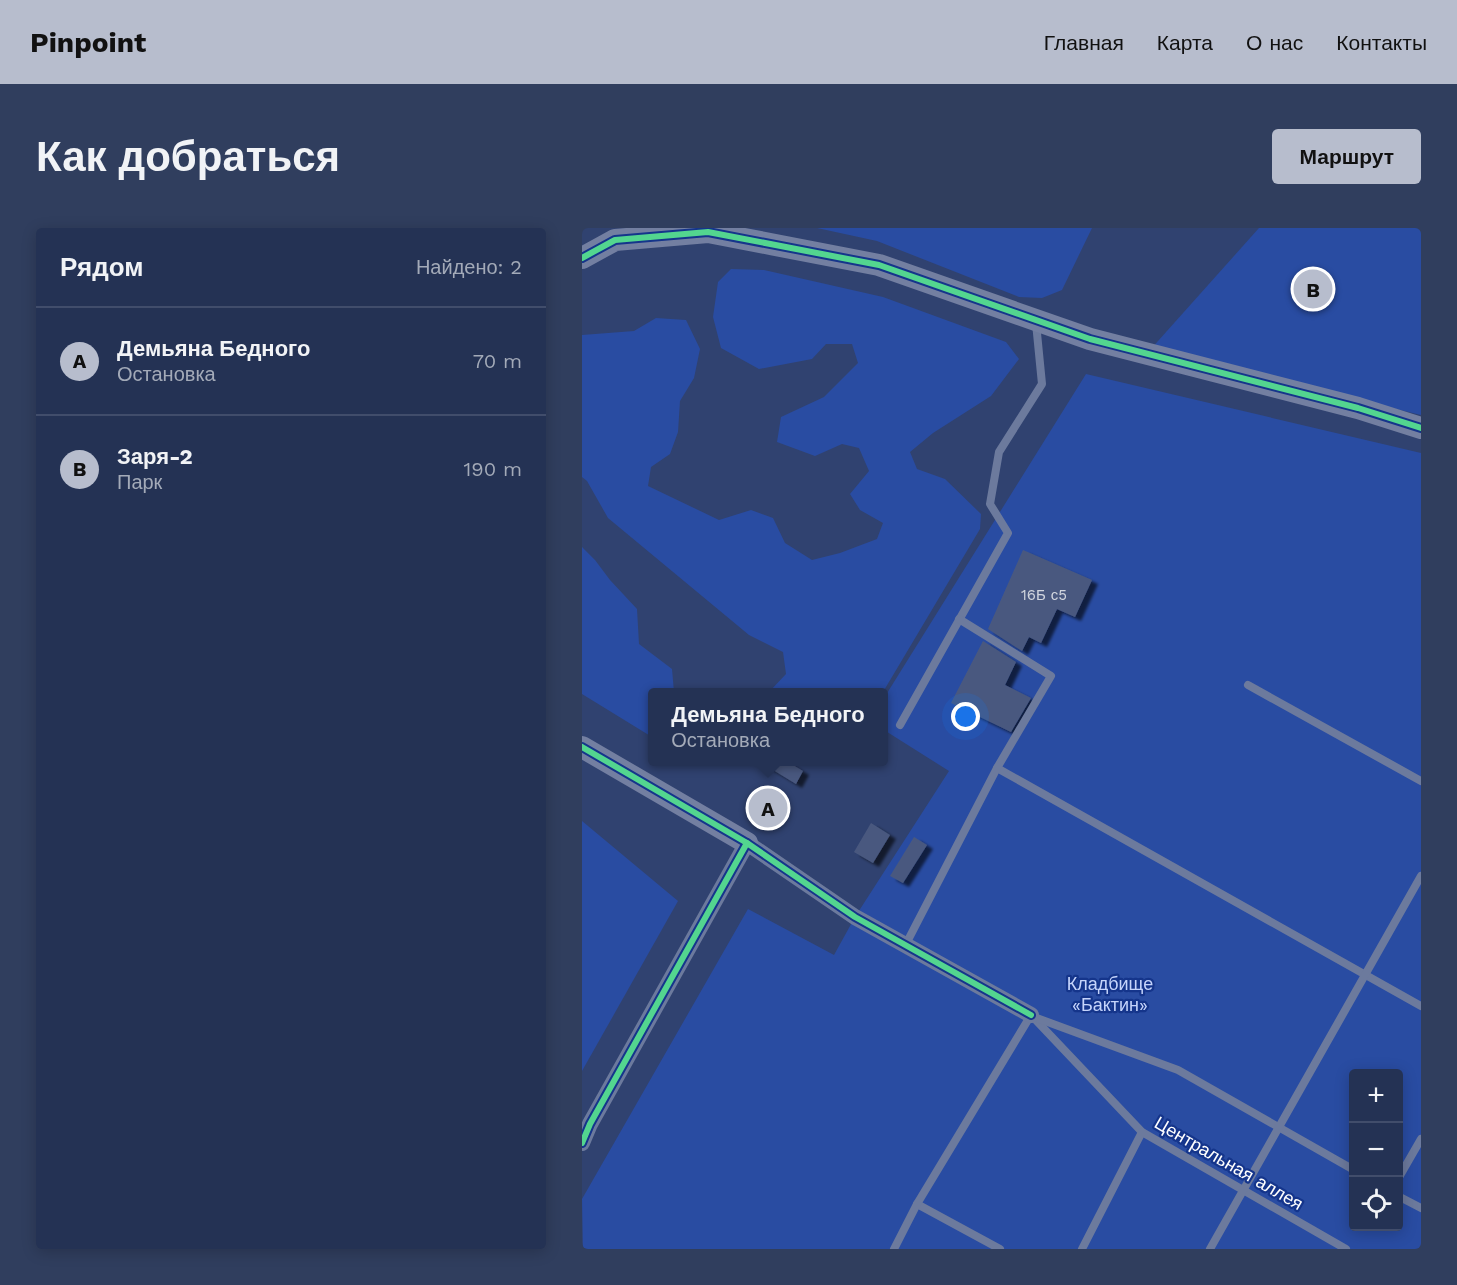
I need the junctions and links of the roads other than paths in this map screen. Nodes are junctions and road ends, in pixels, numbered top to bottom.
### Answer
1 (617, 234) edge
2 (582, 258) edge
3 (1036, 320) junction
4 (1421, 428) edge
5 (959, 619) junction
6 (1248, 685) dead end
7 (900, 725) dead end
8 (582, 747) edge
9 (997, 768) junction
10 (1421, 781) edge
11 (747, 843) junction
12 (1421, 876) edge
13 (906, 944) junction
14 (1365, 975) junction
15 (1421, 1006) edge
16 (1030, 1015) junction
17 (1279, 1127) junction
18 (1142, 1132) junction
19 (1421, 1139) edge
20 (582, 1143) edge
21 (1349, 1168) edge
22 (1399, 1177) edge
23 (1243, 1191) junction
24 (1403, 1199) edge
25 (917, 1204) junction
26 (1421, 1208) edge
27 (894, 1249) edge
28 (1000, 1249) edge
29 (1082, 1249) edge
30 (1210, 1249) edge
31 (1346, 1249) edge

1 - 2 street
1 - 3 street
3 - 4 street
3 - 5 lane
5 - 7 lane
5 - 9 lane
6 - 10 lane
8 - 11 street
9 - 13 lane
9 - 14 lane
11 - 13 street
11 - 20 street
12 - 14 lane
13 - 16 street
14 - 15 lane
14 - 17 lane
16 - 17 lane
16 - 18 lane, Центральная аллея
16 - 25 lane
17 - 21 lane
17 - 23 lane
18 - 23 lane, Центральная аллея
18 - 29 lane
19 - 22 lane
23 - 30 lane
23 - 31 lane, Центральная аллея
24 - 26 lane
25 - 27 lane
25 - 28 lane

